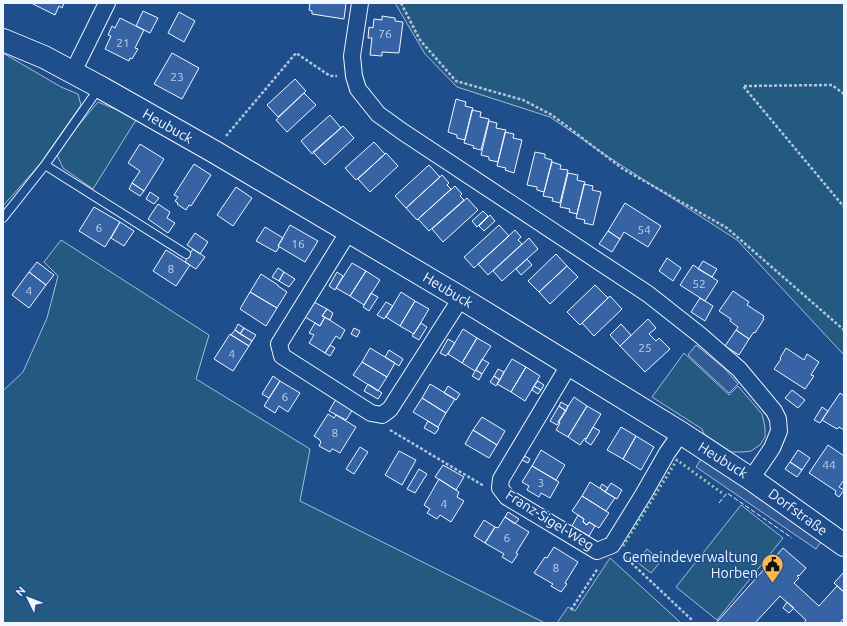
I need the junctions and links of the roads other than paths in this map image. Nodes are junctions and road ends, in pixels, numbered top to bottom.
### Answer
1 (107, 3) edge
2 (360, 3) edge
3 (3, 40) edge
4 (73, 72) junction
5 (100, 87) junction
6 (45, 165) junction
7 (3, 218) edge
8 (349, 231) junction
9 (186, 254) dead end
10 (461, 298) junction
11 (570, 365) junction
12 (681, 433) junction
13 (751, 479) junction
14 (844, 545) edge

1 - 4 street
2 - 13 street, Heubuck
3 - 4 street, Heubuck
4 - 5 street, Heubuck
5 - 6 lane
5 - 8 street, Heubuck
6 - 7 lane
6 - 9 lane
8 - 10 street, Heubuck
8 - 10 street
10 - 11 street, Heubuck
11 - 12 street, Heubuck
11 - 12 street, Franz-Sigel-Weg
12 - 13 street, Heubuck
13 - 14 street, Dorfstraße

